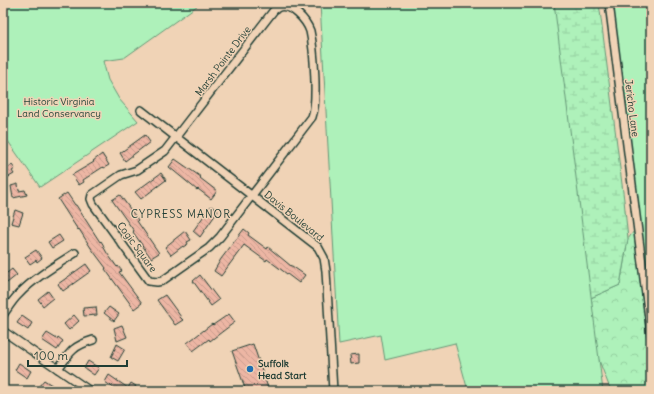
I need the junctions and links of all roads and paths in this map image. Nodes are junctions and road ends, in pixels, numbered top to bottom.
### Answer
1 (609, 3) edge
2 (141, 110) dead end
3 (176, 138) junction
4 (252, 195) junction
5 (75, 253) dead end
6 (3, 315) edge
7 (3, 331) edge
8 (651, 334) edge
9 (93, 340) dead end
10 (58, 368) junction
11 (90, 391) edge
12 (333, 391) edge

1 - 8 street, Jericho Lane
2 - 3 street, Davis Boulevard
3 - 4 street, Davis Boulevard
3 - 4 street, Cogic Square
3 - 4 street, Marsh Pointe Drive
4 - 12 street, Davis Boulevard
5 - 6 street
7 - 10 street
9 - 10 street
10 - 11 street

